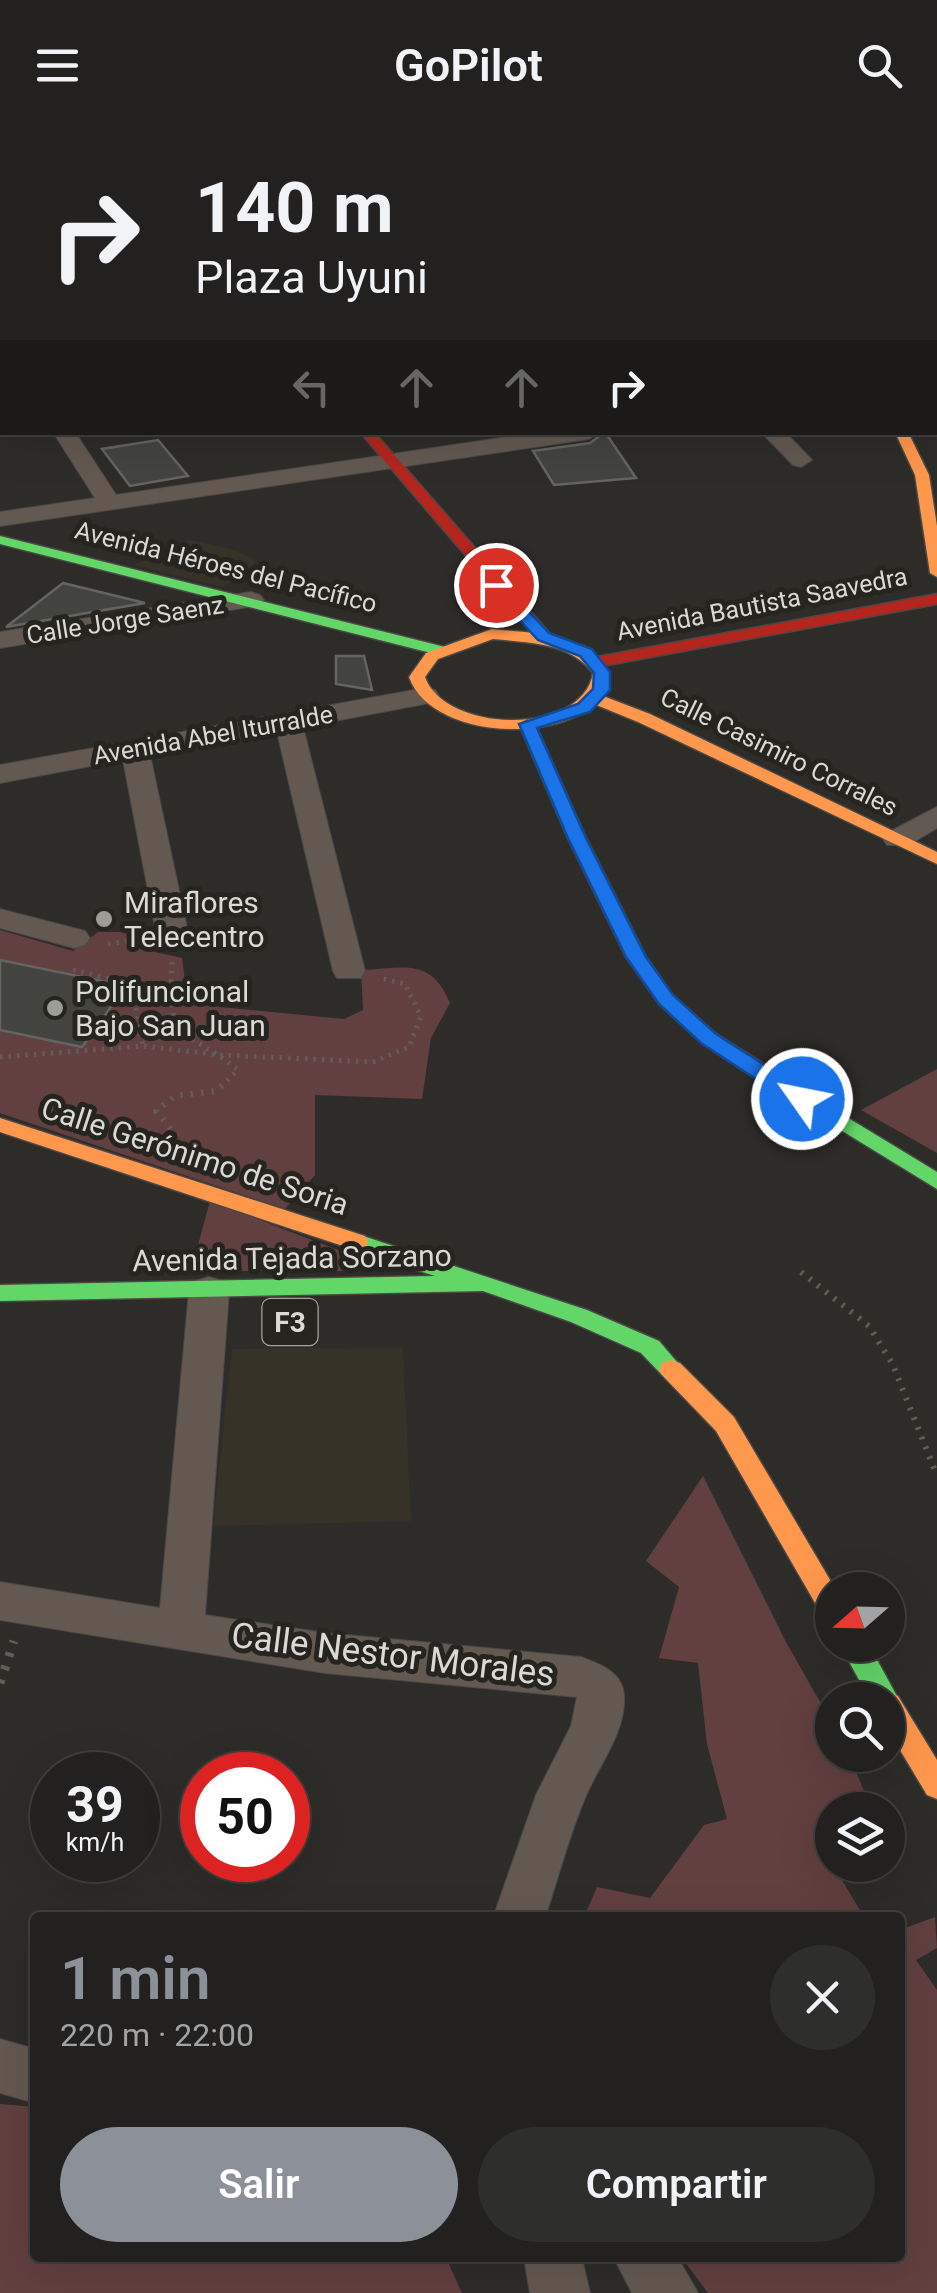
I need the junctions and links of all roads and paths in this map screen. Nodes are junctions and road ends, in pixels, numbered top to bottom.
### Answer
1 (66, 435) edge
2 (369, 435) edge
3 (570, 435) edge
4 (775, 435) edge
5 (903, 435) edge
6 (801, 460) dead end
7 (395, 462) junction
8 (110, 504) junction
9 (0, 524) edge
10 (937, 573) edge
11 (937, 599) edge
12 (251, 600) junction
13 (544, 637) junction
14 (0, 640) edge
15 (439, 650) junction
16 (597, 662) junction
17 (425, 696) junction
18 (595, 699) junction
19 (288, 721) junction
20 (527, 724) junction
21 (135, 749) junction
22 (0, 774) edge
23 (937, 816) edge
24 (898, 840) junction
25 (937, 860) edge
26 (0, 918) edge
27 (173, 937) joint
28 (110, 944) dead end
29 (83, 947) junction
30 (350, 972) joint
31 (143, 1046) junction
32 (221, 1055) junction
33 (0, 1057) edge
34 (0, 1124) edge
35 (937, 1182) edge
36 (224, 1196) junction
37 (382, 1250) junction
38 (801, 1272) dead end
39 (421, 1273) junction
40 (369, 1286) junction
41 (0, 1293) edge
42 (420, 1310) dead end
43 (206, 1315) junction
44 (579, 1316) junction
45 (502, 1318) dead end
46 (937, 1476) edge
47 (815, 1579) edge
48 (0, 1601) edge
49 (182, 1629) junction
50 (905, 1733) edge
51 (937, 1786) edge
52 (521, 1912) edge
53 (0, 2066) edge
54 (30, 2075) edge
55 (554, 2262) edge
56 (646, 2262) edge
57 (560, 2293) edge
58 (668, 2293) edge

1 - 8 street
2 - 7 main road
3 - 7 street
4 - 6 street
5 - 10 main road
7 - 8 street
7 - 13 main road
8 - 9 street
9 - 12 main road, Avenida Héroes del Pacífico
11 - 16 main road, Avenida Bautista Saavedra
12 - 14 street, Calle Jorge Saenz
12 - 15 main road, Avenida Héroes del Pacífico
13 - 15 main road
13 - 16 main road
15 - 17 main road
16 - 18 main road
17 - 19 street, Avenida Abel Iturralde
17 - 20 main road
18 - 20 main road
18 - 24 main road, Calle Casimiro Corrales
19 - 21 street, Avenida Abel Iturralde
19 - 30 street
20 - 35 main road
21 - 22 street, Avenida Abel Iturralde
21 - 27 street
23 - 24 street
24 - 25 main road, Calle Casimiro Corrales
26 - 29 street
27 - 32 path
28 - 29 path
29 - 31 path
30 - 32 path
31 - 32 path
31 - 33 path
32 - 36 path
34 - 36 main road, Calle Gerónimo de Soria
36 - 37 main road, Calle Gerónimo de Soria
37 - 39 main road, Calle Gerónimo de Soria
37 - 40 main road
38 - 46 path
39 - 40 main road, Avenida Tejada Sorzano / F3
39 - 42 main road
39 - 44 main road, Avenida Tejada Sorzano / F3
40 - 43 main road, Avenida Tejada Sorzano / F3
41 - 43 main road, Avenida Tejada Sorzano / F3
43 - 49 street
44 - 45 main road, Avenida Tejada Sorzano / F3
44 - 47 main road, Avenida Tejada Sorzano / F3
48 - 49 street, Calle Nestor Morales
49 - 52 street, Calle Nestor Morales
50 - 51 main road
53 - 54 street
55 - 57 street
56 - 58 street

